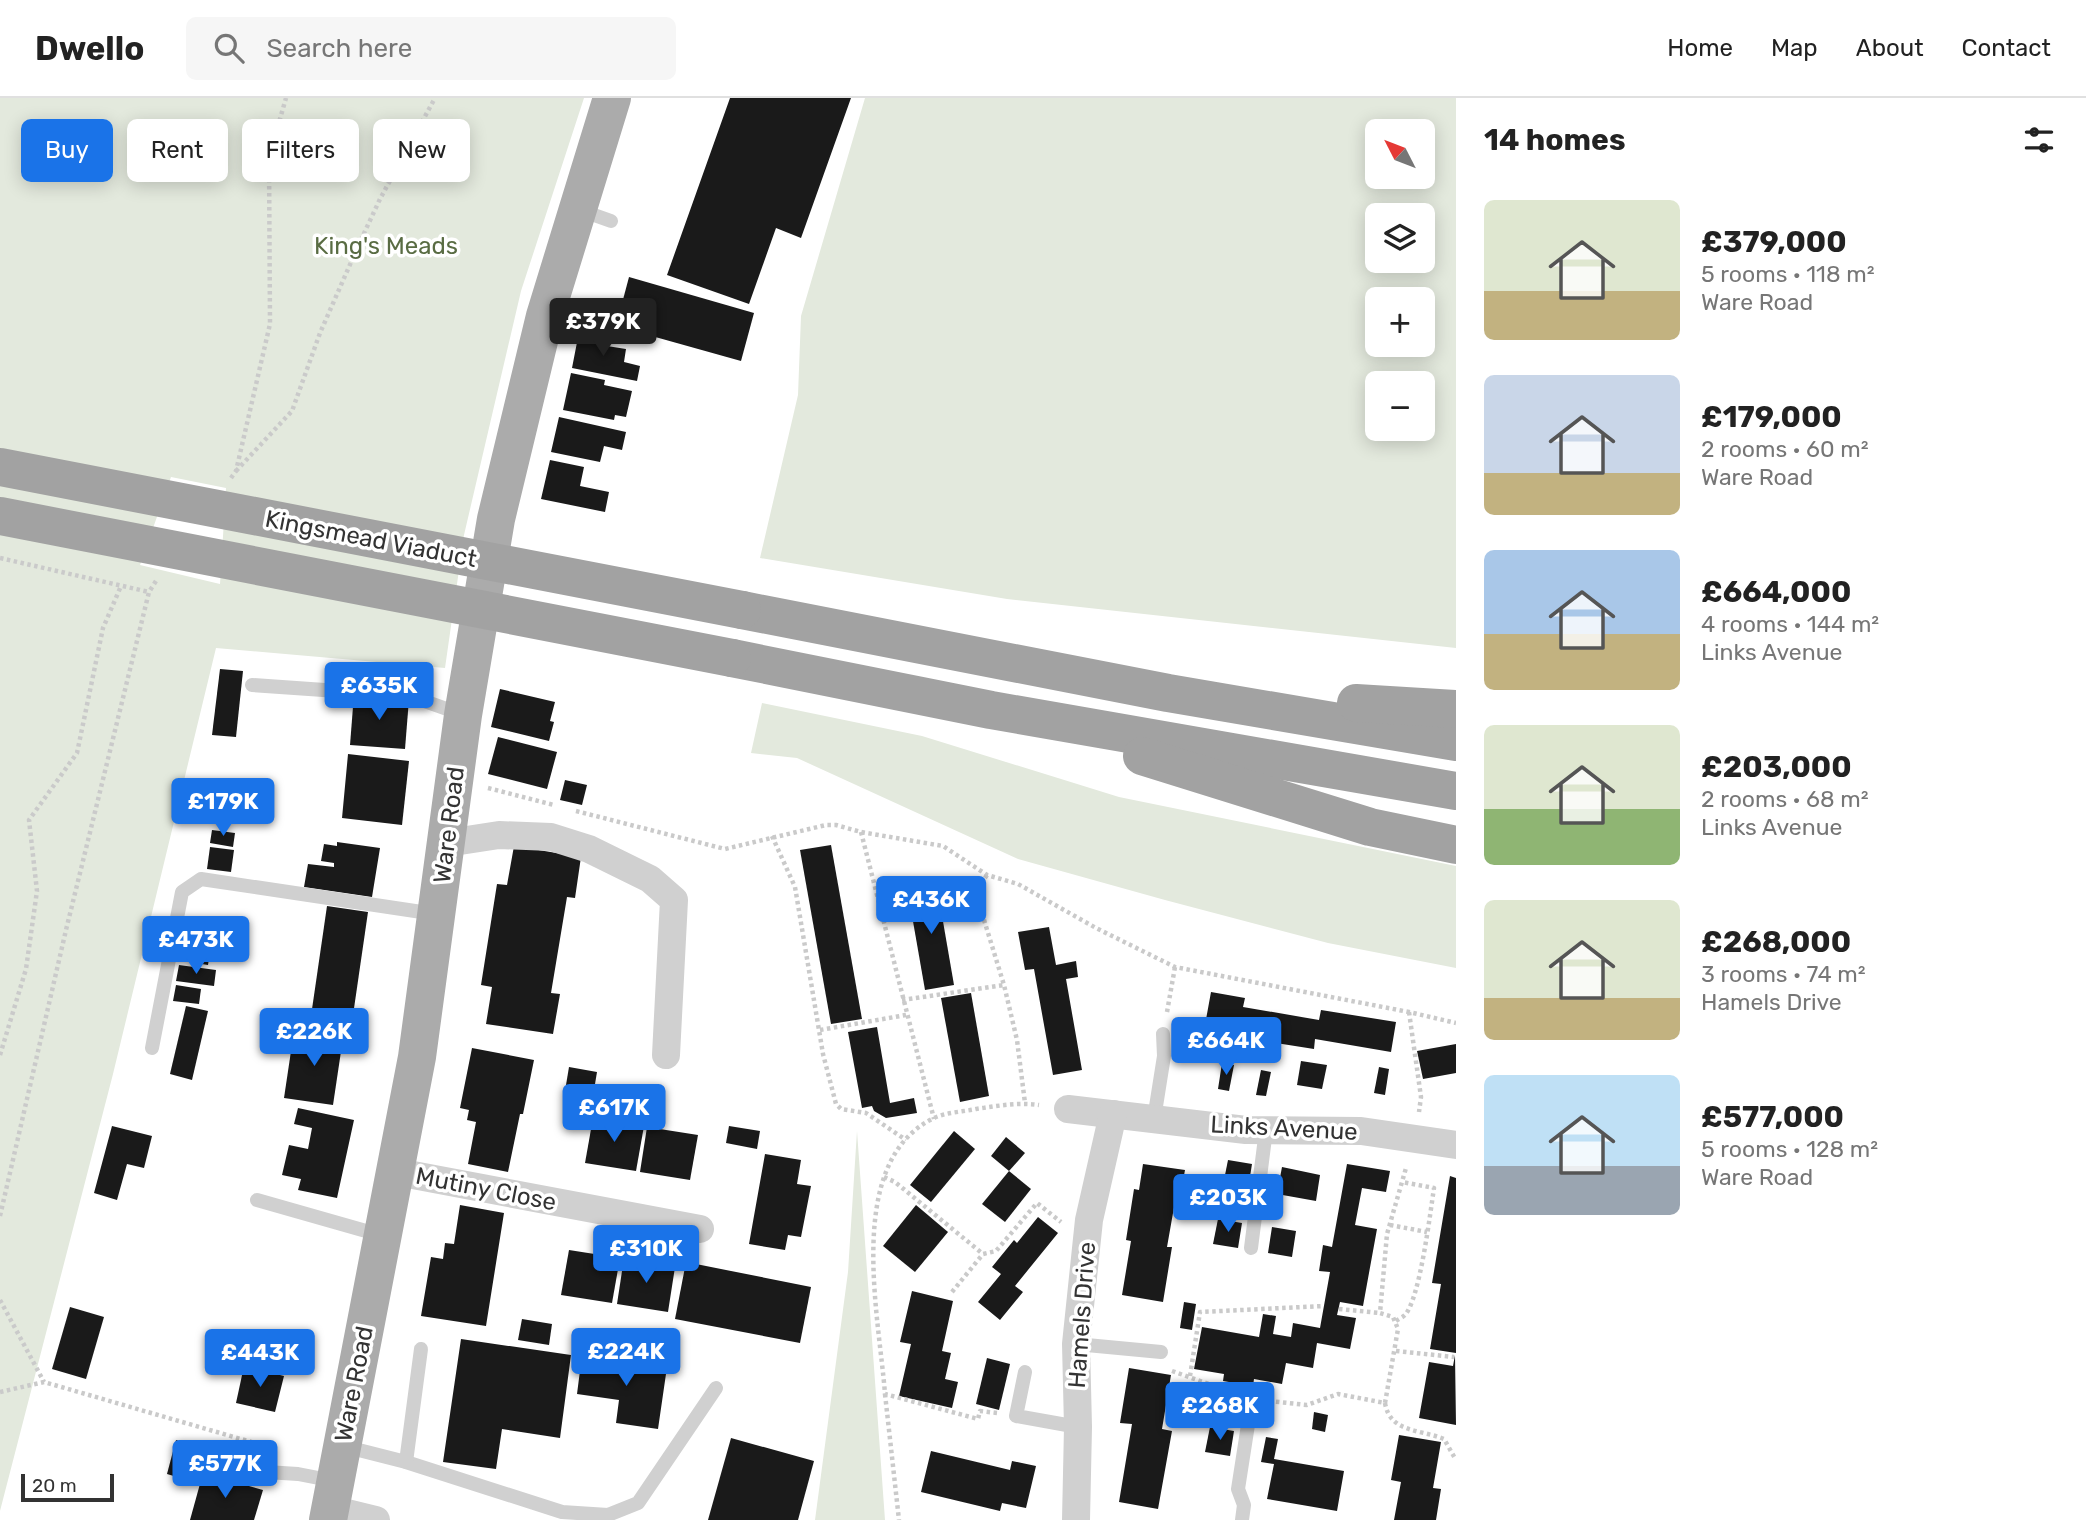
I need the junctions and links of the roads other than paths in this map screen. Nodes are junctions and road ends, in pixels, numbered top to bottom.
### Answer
1 (612, 98) edge
2 (0, 467) edge
3 (0, 516) edge
4 (252, 685) dead end
5 (1168, 693) junction
6 (1456, 709) edge
7 (991, 710) junction
8 (463, 715) junction
9 (1456, 742) edge
10 (1456, 791) edge
11 (447, 843) junction
12 (1456, 845) edge
13 (437, 914) junction
14 (1163, 1034) road end
15 (152, 1048) dead end
16 (666, 1055) dead end
17 (1068, 1109) road end
18 (1113, 1114) junction
19 (1154, 1119) junction
20 (1266, 1130) junction
21 (1456, 1145) edge
22 (397, 1172) junction
23 (257, 1200) dead end
24 (700, 1229) dead end
25 (384, 1236) junction
26 (1251, 1248) dead end
27 (1076, 1344) junction
28 (421, 1349) dead end
29 (1161, 1352) road end
30 (1025, 1372) dead end
31 (716, 1388) dead end
32 (1250, 1412) dead end
33 (1078, 1427) junction
34 (405, 1462) junction
35 (197, 1463) dead end
36 (334, 1489) edge
37 (376, 1520) edge
38 (1076, 1520) edge
39 (1242, 1520) edge

1 - 8 main road, Ware Road
2 - 5 highway, Kingsmead Viaduct, bridge
3 - 7 highway, Kingsmead Viaduct, bridge
4 - 8 lane
5 - 6 highway
5 - 9 highway
7 - 10 highway
7 - 12 highway
8 - 11 main road, Ware Road
11 - 13 main road, Ware Road
11 - 16 street
13 - 15 lane
13 - 22 main road, Ware Road
14 - 19 lane
17 - 18 street, Links Avenue
18 - 19 street, Links Avenue
18 - 27 street, Hamels Drive
19 - 20 street, Links Avenue
20 - 21 street, Links Avenue
20 - 26 lane
22 - 24 street, Mutiny Close
22 - 25 main road, Ware Road
23 - 25 lane
25 - 36 main road, Ware Road
27 - 29 lane
27 - 33 street, Hamels Drive
28 - 34 lane
30 - 33 lane
31 - 34 lane
32 - 39 lane
33 - 38 street, Hamels Drive
34 - 36 lane
35 - 36 lane
36 - 37 street

